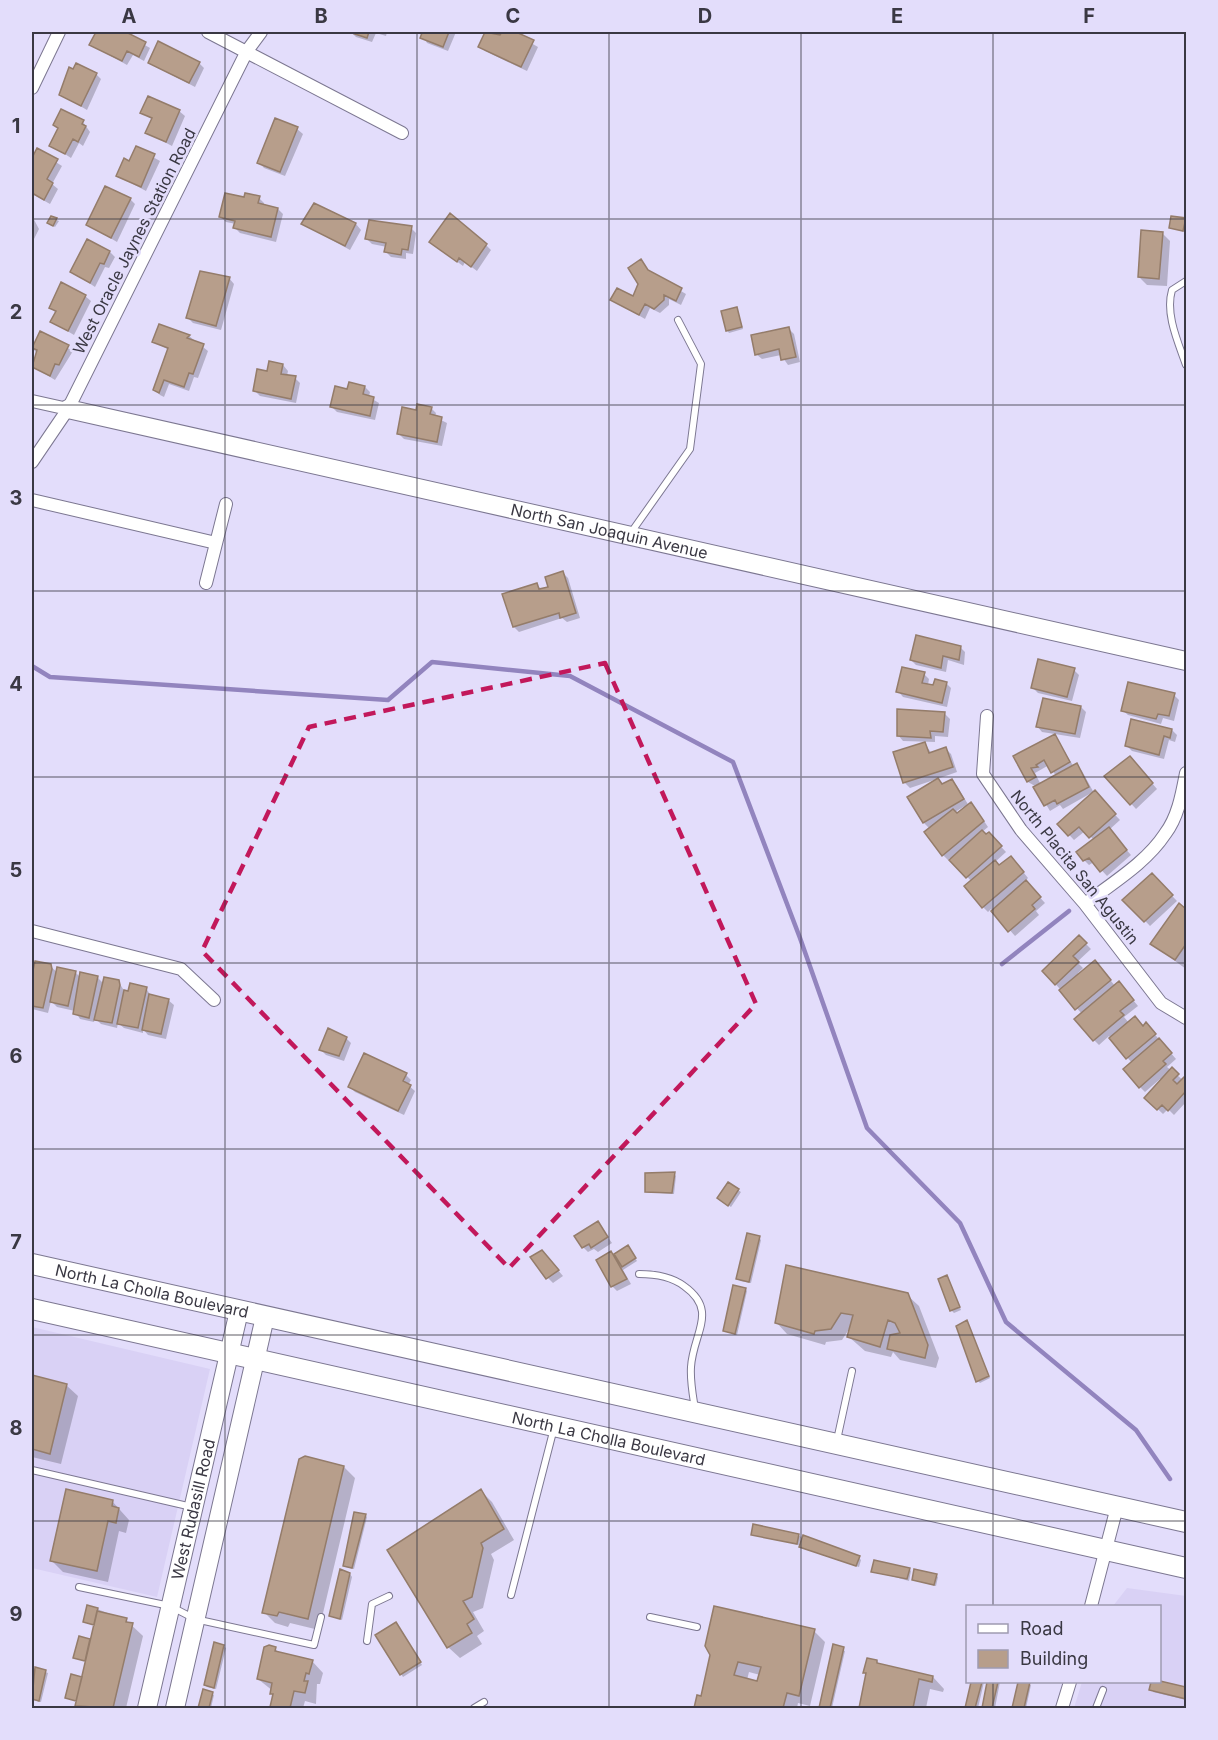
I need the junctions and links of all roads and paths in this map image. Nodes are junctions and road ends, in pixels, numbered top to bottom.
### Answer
1 (59, 32) edge
2 (208, 32) edge
3 (261, 32) edge
4 (247, 51) junction
5 (32, 88) edge
6 (402, 133) dead end
7 (1186, 281) edge
8 (678, 320) dead end
9 (1186, 365) edge
10 (32, 401) edge
11 (68, 409) junction
12 (32, 462) edge
13 (32, 500) edge
14 (226, 504) dead end
15 (629, 535) junction
16 (216, 543) junction
17 (206, 583) dead end
18 (1186, 661) edge
19 (987, 716) dead end
20 (1186, 781) edge
21 (1085, 904) junction
22 (32, 931) edge
23 (214, 1000) dead end
24 (1186, 1018) edge
25 (32, 1264) edge
26 (639, 1274) dead end
27 (32, 1309) edge
28 (239, 1311) junction
29 (266, 1317) junction
30 (229, 1354) junction
31 (255, 1360) junction
32 (852, 1371) dead end
33 (695, 1413) junction
34 (555, 1427) junction
35 (836, 1443) junction
36 (32, 1470) edge
37 (194, 1507) junction
38 (1117, 1507) junction
39 (1186, 1522) edge
40 (1107, 1551) junction
41 (1186, 1568) edge
42 (79, 1587) dead end
43 (511, 1595) dead end
44 (389, 1596) dead end
45 (1091, 1605) edge
46 (170, 1606) junction
47 (321, 1617) dead end
48 (650, 1617) dead end
49 (195, 1619) junction
50 (697, 1628) dead end
51 (367, 1641) dead end
52 (1070, 1683) edge
53 (1103, 1690) dead end
54 (484, 1702) dead end
55 (147, 1708) edge
56 (175, 1708) edge
57 (474, 1708) edge
58 (1062, 1708) edge
59 (1096, 1708) edge

1 - 5 street
2 - 4 street
3 - 4 street, West Oracle Jaynes Station Road
4 - 6 street
4 - 11 street, West Oracle Jaynes Station Road
7 - 9 lane
8 - 15 lane
10 - 11 street, North San Joaquin Avenue
11 - 12 street, West Oracle Jaynes Station Road
11 - 15 street, North San Joaquin Avenue
13 - 16 street
14 - 16 street
15 - 18 street, North San Joaquin Avenue
16 - 17 street
19 - 21 street, North Placita San Agustin
20 - 21 street
21 - 24 street, North Placita San Agustin
22 - 23 street
25 - 28 main road, North La Cholla Boulevard
26 - 33 lane
27 - 30 main road, North La Cholla Boulevard
28 - 29 main road, North La Cholla Boulevard
28 - 30 street, West Rudasill Road
29 - 31 street, West Rudasill Road
29 - 33 main road, North La Cholla Boulevard
30 - 31 main road, North La Cholla Boulevard
30 - 37 street, West Rudasill Road
31 - 34 main road, North La Cholla Boulevard
31 - 49 street, West Rudasill Road
32 - 35 lane
33 - 35 main road, North La Cholla Boulevard
34 - 40 main road, North La Cholla Boulevard
34 - 43 lane
35 - 38 main road, North La Cholla Boulevard
36 - 37 lane
37 - 46 street, West Rudasill Road
38 - 39 main road, North La Cholla Boulevard
38 - 40 street
40 - 41 main road, North La Cholla Boulevard
40 - 45 street
42 - 46 lane
44 - 51 lane
46 - 49 lane
46 - 55 street, West Rudasill Road
47 - 49 lane
48 - 50 lane
49 - 56 street, West Rudasill Road
52 - 58 street
53 - 59 lane
54 - 57 lane

